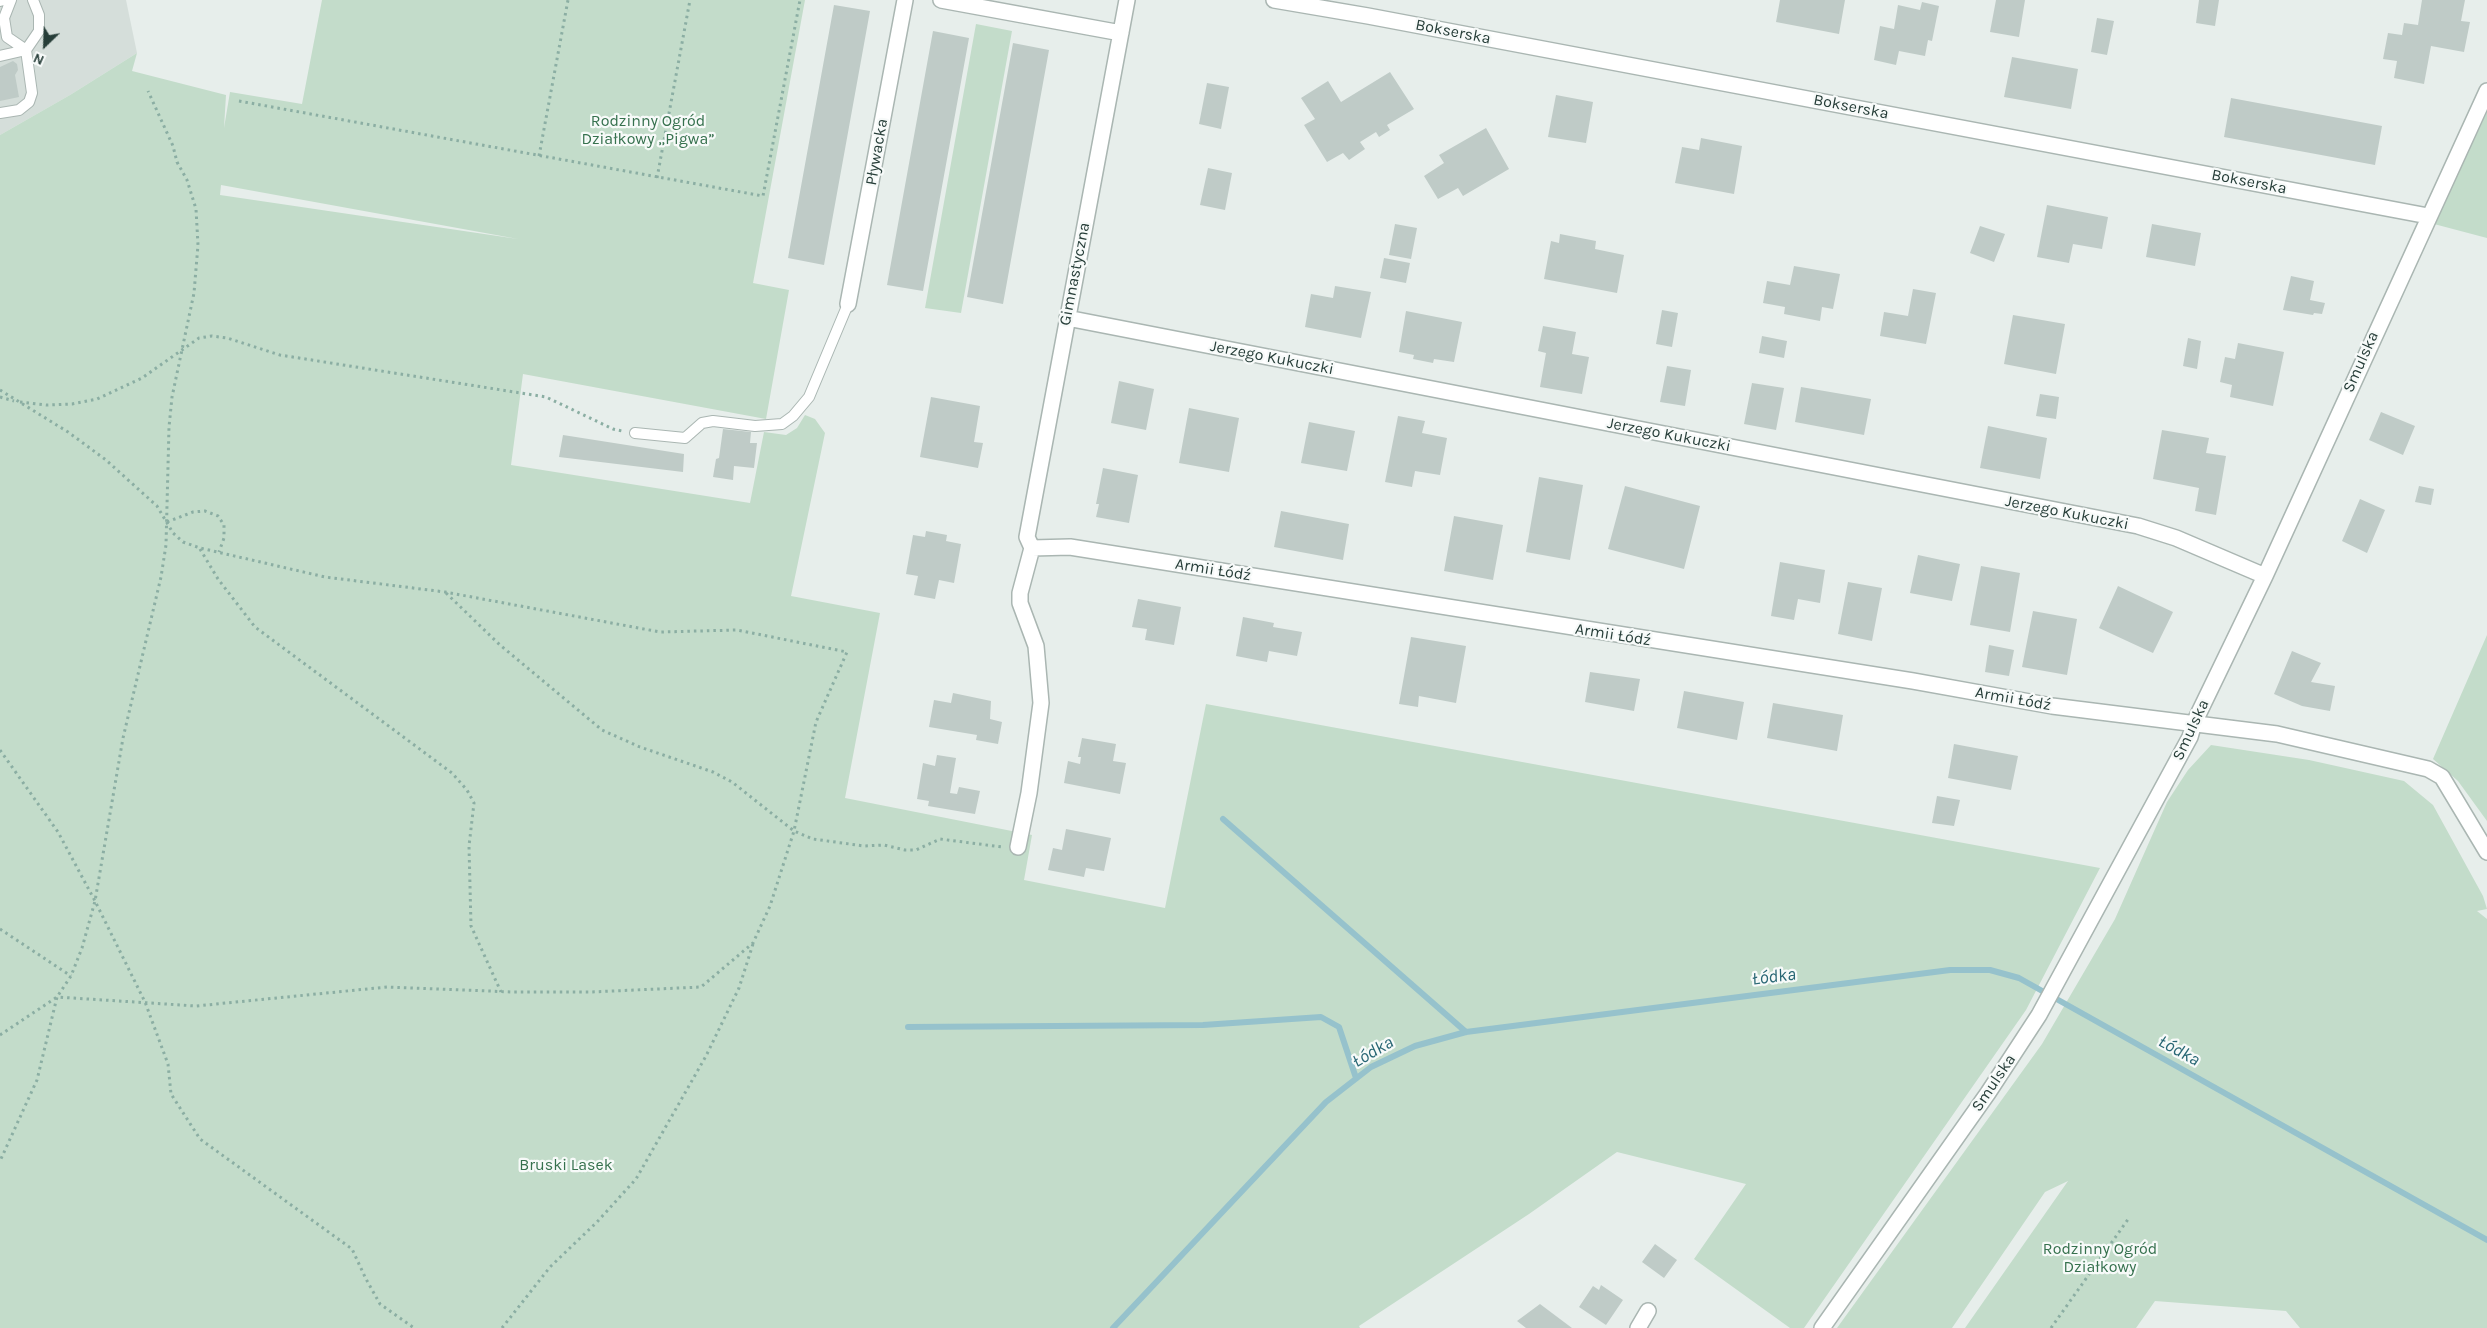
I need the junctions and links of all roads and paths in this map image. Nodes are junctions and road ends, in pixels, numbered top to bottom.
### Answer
1 (11, 0) edge
2 (33, 0) edge
3 (568, 0) edge
4 (690, 0) edge
5 (800, 0) edge
6 (905, 0) edge
7 (941, 0) edge
8 (1127, 0) edge
9 (1274, 0) edge
10 (1121, 33) junction
11 (26, 50) junction
12 (0, 56) edge
13 (148, 91) dead end
14 (2487, 91) edge
15 (239, 100) dead end
16 (0, 113) edge
17 (539, 156) junction
18 (657, 178) junction
19 (2428, 216) junction
20 (848, 304) joint
21 (1067, 318) junction
22 (182, 348) junction
23 (0, 390) edge
24 (0, 397) edge
25 (17, 402) junction
26 (635, 433) joint
27 (167, 522) junction
28 (200, 548) junction
29 (1032, 548) junction
30 (219, 552) junction
31 (2265, 576) junction
32 (445, 592) junction
33 (2194, 723) junction
34 (0, 750) edge
35 (794, 831) junction
36 (1018, 847) joint
37 (2486, 848) edge
38 (95, 901) junction
39 (0, 929) edge
40 (753, 943) junction
41 (71, 976) junction
42 (501, 992) junction
43 (57, 997) junction
44 (145, 1002) junction
45 (0, 1035) edge
46 (0, 1161) edge
47 (2129, 1218) dead end
48 (1648, 1311) dead end
49 (414, 1328) edge
50 (502, 1328) edge
51 (1638, 1328) edge
52 (1822, 1328) edge
53 (2051, 1328) edge

1 - 11 lane
2 - 11 lane
3 - 17 path
4 - 18 path
5 - 18 path
6 - 20 street, Pływacka
7 - 10 street
8 - 10 street, Gimnastyczna
9 - 19 street, Bokserska
10 - 21 street, Gimnastyczna
11 - 12 lane
11 - 16 lane
13 - 22 path
14 - 19 street, Smulska
15 - 17 path
17 - 18 path
19 - 31 street, Smulska
20 - 26 lane
21 - 29 street, Gimnastyczna
21 - 31 street, Jerzego Kukuczki
22 - 25 path
22 - 26 path
22 - 27 path
23 - 25 path
24 - 25 path
25 - 27 path
27 - 28 path
27 - 30 path
27 - 38 path
28 - 30 path
28 - 42 path
29 - 33 street, Armii Łódź
29 - 36 street
30 - 32 path
31 - 33 street, Smulska
32 - 35 path
32 - 35 path
33 - 37 street, Armii Łódź
33 - 52 street, Smulska
34 - 38 path
35 - 36 path
35 - 40 path
38 - 41 path
38 - 44 path
39 - 41 path
40 - 42 path
40 - 50 path
41 - 43 path
42 - 44 path
43 - 44 path
43 - 45 path
43 - 46 path
44 - 49 path
47 - 53 path
48 - 51 street

